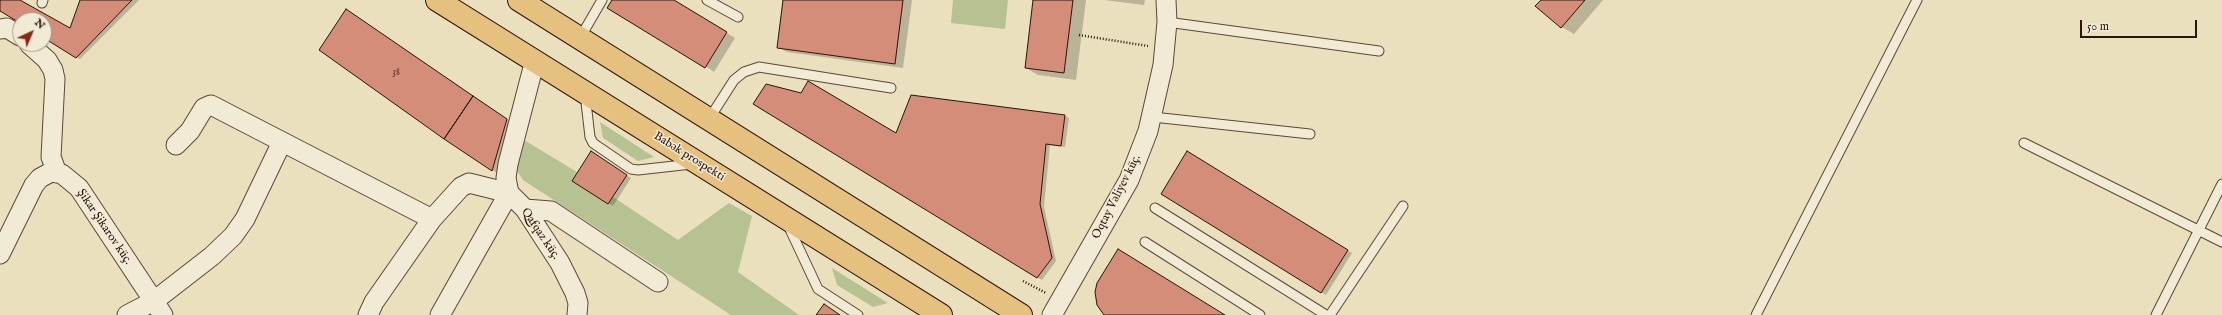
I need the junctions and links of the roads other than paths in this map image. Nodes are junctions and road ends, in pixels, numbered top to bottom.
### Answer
1 (437, 0) edge
2 (519, 0) edge
3 (602, 0) edge
4 (707, 0) edge
5 (1166, 0) edge
6 (1917, 0) edge
7 (738, 17) dead end
8 (1167, 22) junction
9 (0, 29) edge
10 (12, 31) edge
11 (580, 38) junction
12 (1378, 51) dead end
13 (38, 52) edge
14 (535, 60) junction
15 (891, 88) dead end
16 (584, 91) junction
17 (1153, 117) junction
18 (709, 119) junction
19 (1310, 134) dead end
20 (282, 142) junction
21 (2024, 143) dead end
22 (176, 145) dead end
23 (698, 163) junction
24 (57, 173) junction
25 (2222, 184) edge
26 (509, 194) junction
27 (1403, 206) dead end
28 (1155, 208) dead end
29 (525, 209) junction
30 (785, 218) junction
31 (432, 219) junction
32 (2199, 230) junction
33 (1145, 242) dead end
34 (2222, 242) edge
35 (0, 254) edge
36 (658, 282) dead end
37 (159, 308) edge
38 (127, 315) edge
39 (368, 315) edge
40 (440, 315) edge
41 (577, 315) edge
42 (858, 315) edge
43 (941, 315) edge
44 (1021, 315) edge
45 (1052, 315) edge
46 (1260, 315) edge
47 (1326, 315) edge
48 (1330, 315) edge
49 (1756, 315) edge
50 (2156, 315) edge

1 - 14 main road, Babək prospekti
2 - 11 main road
3 - 11 lane
4 - 7 lane
5 - 8 street, Oqtay Vəliyev küç.
6 - 49 lane
8 - 12 lane
8 - 17 street, Oqtay Vəliyev küç.
9 - 10 street
11 - 18 main road
13 - 24 street
14 - 16 main road, Babək prospekti
14 - 26 street
15 - 18 lane
16 - 23 main road, Babək prospekti
16 - 23 lane
17 - 19 lane
17 - 45 street, Oqtay Vəliyev küç.
18 - 44 main road
20 - 22 street
20 - 31 street
20 - 37 street
21 - 32 lane
23 - 30 main road, Babək prospekti
24 - 35 street
24 - 37 street, Şikar Şikarov küç.
25 - 32 lane
26 - 29 street, Qafqaz küç.
26 - 31 street
26 - 40 street
27 - 48 lane
28 - 47 lane
29 - 36 street
29 - 41 street, Qafqaz küç.
30 - 42 lane
30 - 43 main road, Babək prospekti
31 - 39 street
32 - 34 lane
32 - 50 lane
33 - 46 lane
37 - 38 street

